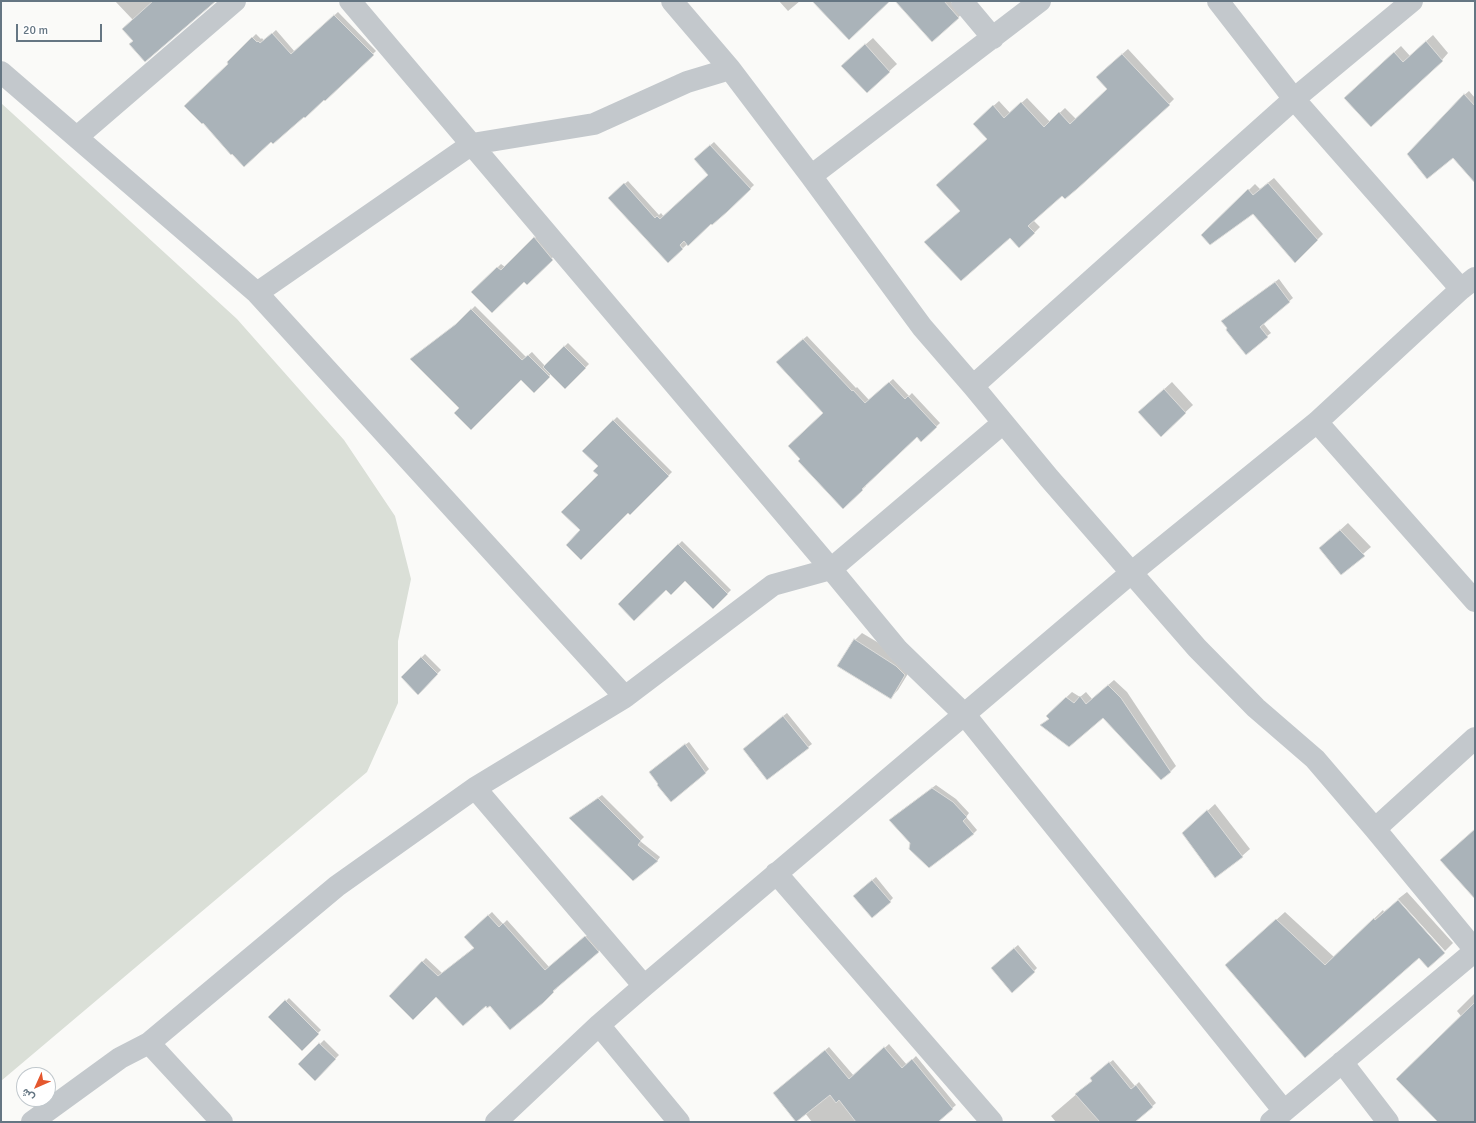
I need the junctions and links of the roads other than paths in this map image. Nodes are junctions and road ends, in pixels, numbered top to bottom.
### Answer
1 (235, 1) edge
2 (350, 1) edge
3 (672, 1) edge
4 (962, 1) edge
5 (1040, 1) edge
6 (1218, 1) edge
7 (1412, 1) edge
8 (993, 38) junction
9 (730, 69) junction
10 (1, 72) edge
11 (1294, 99) junction
12 (77, 138) junction
13 (472, 144) junction
14 (811, 176) junction
15 (1468, 283) edge
16 (257, 293) junction
17 (973, 386) junction
18 (1317, 422) junction
19 (1003, 423) junction
20 (831, 569) junction
21 (1131, 573) junction
22 (1475, 601) edge
23 (625, 697) junction
24 (965, 715) junction
25 (1475, 738) edge
26 (475, 788) junction
27 (1375, 828) junction
28 (776, 873) junction
29 (1475, 951) edge
30 (644, 986) junction
31 (600, 1025) junction
32 (149, 1043) junction
33 (1342, 1062) junction
34 (1277, 1117) edge
35 (32, 1122) edge
36 (222, 1122) edge
37 (496, 1122) edge
38 (679, 1122) edge
39 (992, 1122) edge
40 (1388, 1122) edge

1 - 12 street
2 - 13 street
3 - 9 street
4 - 8 street
5 - 8 street
6 - 11 street
7 - 11 street
8 - 14 street
9 - 13 street
9 - 14 street
10 - 12 street
11 - 15 street
11 - 17 street
12 - 16 street
13 - 16 street
13 - 20 street
14 - 17 street
15 - 18 street
16 - 23 street
17 - 19 street
18 - 21 street
18 - 22 street
19 - 20 street
19 - 21 street
20 - 23 street
20 - 24 street
21 - 24 street
21 - 27 street
23 - 26 street
24 - 28 street
24 - 34 street
25 - 27 street
26 - 30 street
26 - 32 street
27 - 29 street
28 - 30 street
28 - 39 street
29 - 33 street
30 - 31 street
31 - 37 street
31 - 38 street
32 - 35 street
32 - 36 street
33 - 34 street
33 - 40 street

